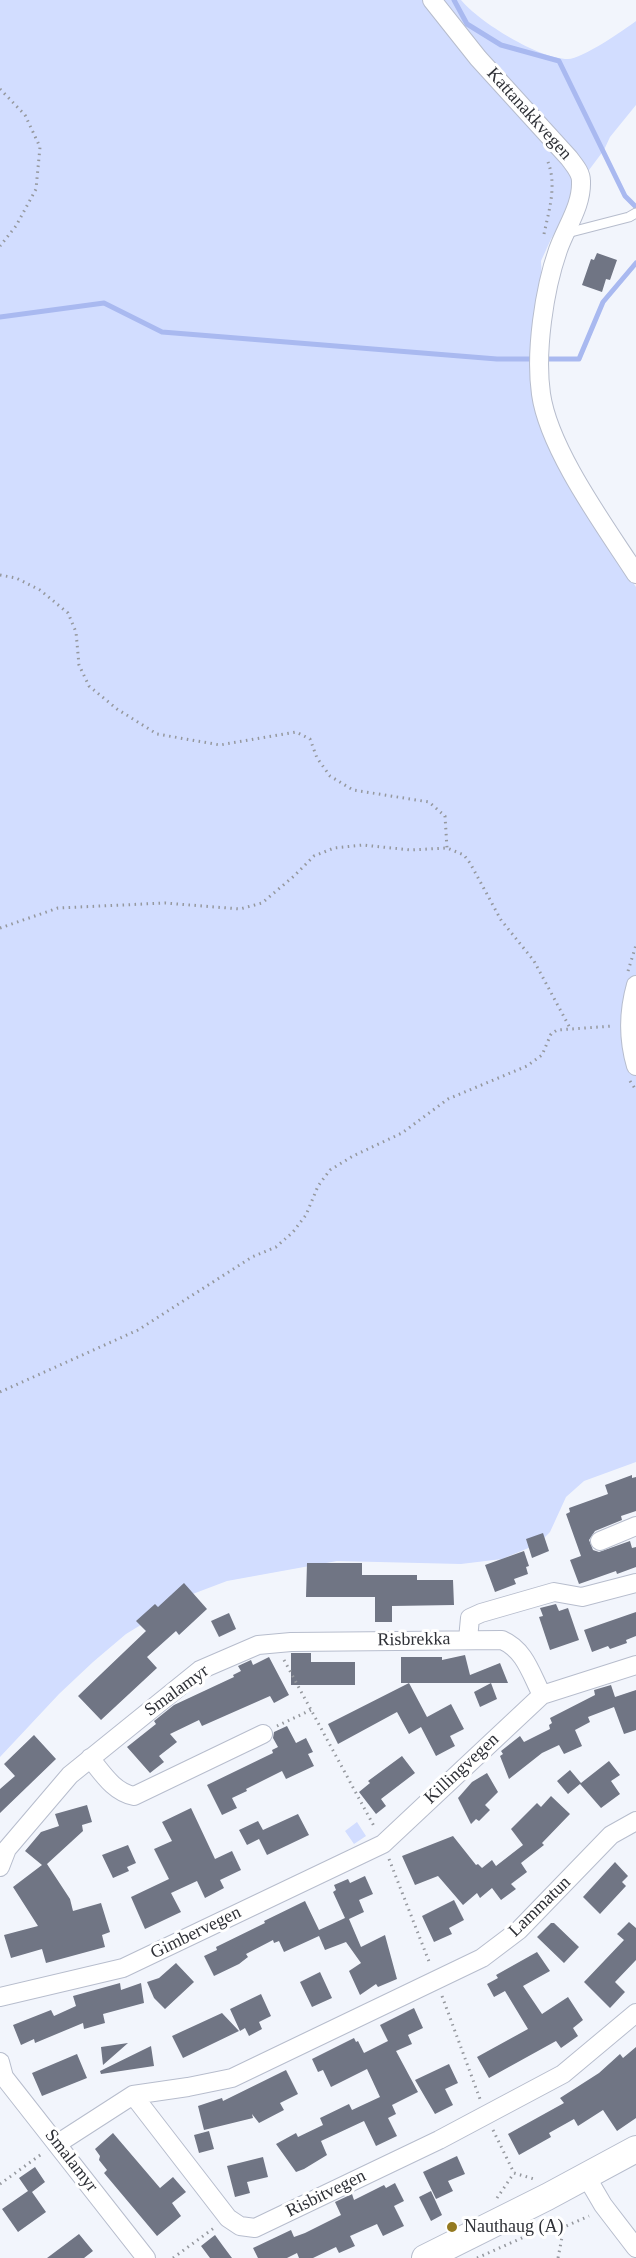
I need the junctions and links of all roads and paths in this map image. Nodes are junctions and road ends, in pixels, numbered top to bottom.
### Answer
1 (432, 0) edge
2 (0, 88) edge
3 (546, 157) dead end
4 (636, 213) edge
5 (565, 234) junction
6 (544, 235) dead end
7 (0, 246) edge
8 (636, 574) edge
9 (0, 575) edge
10 (447, 848) junction
11 (0, 928) edge
12 (636, 985) edge
13 (616, 1025) dead end
14 (570, 1028) junction
15 (636, 1066) edge
16 (0, 1392) edge
17 (636, 1526) edge
18 (600, 1541) dead end
19 (636, 1583) edge
20 (468, 1639) junction
21 (275, 1643) junction
22 (636, 1665) edge
23 (542, 1695) junction
24 (311, 1710) junction
25 (263, 1734) joint
26 (90, 1758) junction
27 (636, 1821) edge
28 (383, 1844) junction
29 (0, 1867) edge
30 (437, 1981) junction
31 (0, 1997) edge
32 (636, 2013) edge
33 (1, 2072) edge
34 (133, 2095) junction
35 (486, 2116) junction
36 (51, 2148) junction
37 (636, 2150) edge
38 (586, 2176) junction
39 (539, 2181) dead end
40 (0, 2184) edge
41 (589, 2216) dead end
42 (228, 2218) junction
43 (564, 2227) junction
44 (636, 2248) edge
45 (146, 2258) edge
46 (173, 2258) edge
47 (425, 2258) edge
48 (477, 2258) edge
49 (558, 2258) edge

1 - 5 street, Kattanakkvegen
2 - 7 path
3 - 6 path
4 - 5 lane
5 - 8 street, Kattanakkvegen
9 - 10 path
10 - 11 path
10 - 14 path
12 - 15 street
13 - 14 path
14 - 16 path
17 - 18 street
19 - 20 street, Risbrekka
20 - 21 street, Risbrekka
20 - 23 street
21 - 24 path
21 - 26 street, Smalamyr
22 - 23 street, Killingvegen
23 - 28 street, Killingvegen
24 - 25 path
24 - 28 path
25 - 26 street
26 - 29 street, Smalamyr
27 - 30 street, Lammatun
28 - 30 path
28 - 31 street, Gimbervegen
30 - 34 street
30 - 35 path
32 - 35 street, Risbitvegen
33 - 36 street, Smalamyr
34 - 36 street
34 - 42 street
35 - 39 path
35 - 42 street, Risbitvegen
36 - 40 path
36 - 45 street, Smalamyr
37 - 38 main road
38 - 44 street
38 - 47 main road
41 - 43 path
42 - 46 path
43 - 48 path
43 - 49 path

